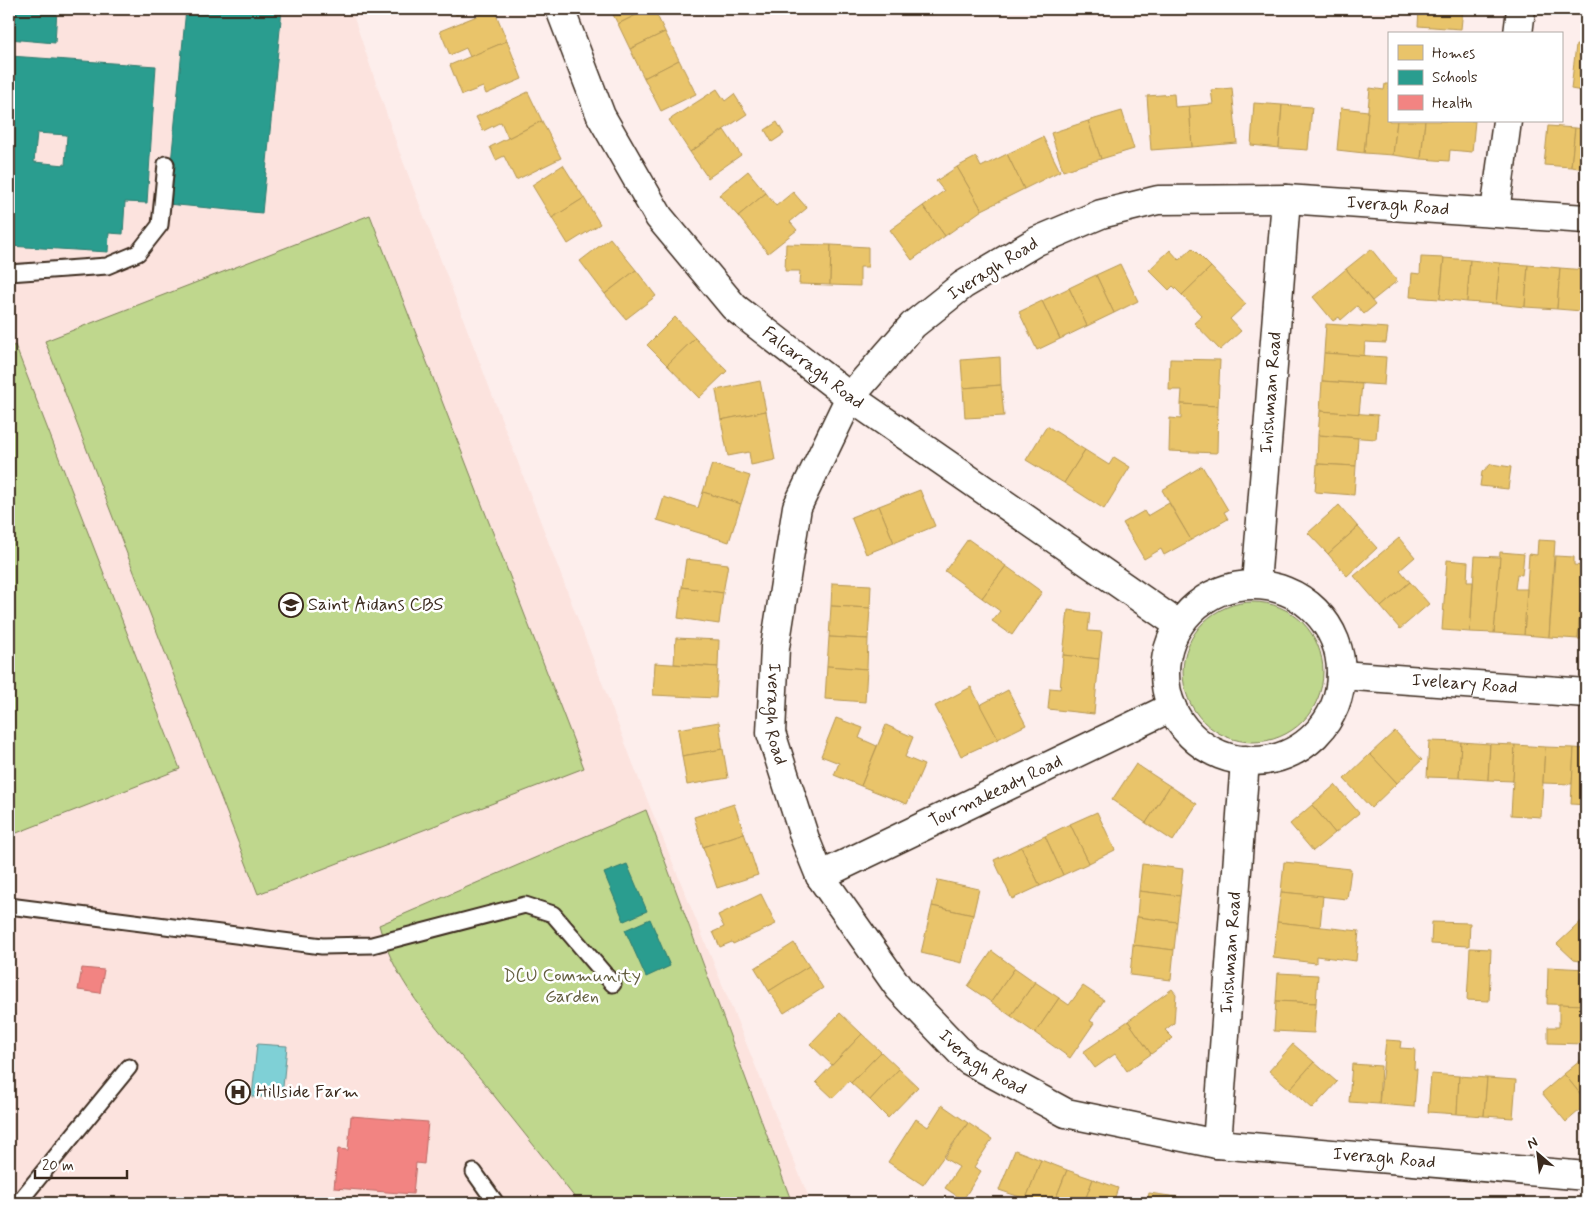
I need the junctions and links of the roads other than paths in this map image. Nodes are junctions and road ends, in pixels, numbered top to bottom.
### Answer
1 (560, 9) edge
2 (1521, 9) edge
3 (1518, 32) edge
4 (1507, 122) edge
5 (166, 164) dead end
6 (1286, 199) junction
7 (1495, 212) junction
8 (1586, 219) edge
9 (9, 273) edge
10 (850, 397) junction
11 (1256, 584) junction
12 (1179, 625) junction
13 (1342, 675) junction
14 (1586, 693) edge
15 (1172, 707) junction
16 (1245, 760) junction
17 (820, 876) junction
18 (9, 906) edge
19 (613, 984) dead end
20 (128, 1067) dead end
21 (1217, 1144) junction
22 (474, 1172) dead end
23 (1586, 1176) edge
24 (18, 1203) edge
25 (496, 1203) edge

1 - 10 street, Falcarragh Road
2 - 3 street
4 - 7 street
5 - 9 lane
6 - 7 street, Iveragh Road
6 - 10 street, Iveragh Road
6 - 11 street, Inishmaan Road
7 - 8 street, Iveragh Road
10 - 12 street, Falcarragh Road
10 - 17 street, Iveragh Road
11 - 12 street
11 - 13 street
12 - 15 street
13 - 14 street, Iveleary Road
13 - 16 street
15 - 16 street
15 - 17 street, Tourmakeady Road
16 - 21 street, Inishmaan Road
17 - 21 street, Iveragh Road
18 - 19 lane
20 - 24 lane
21 - 23 street, Iveragh Road
22 - 25 lane

